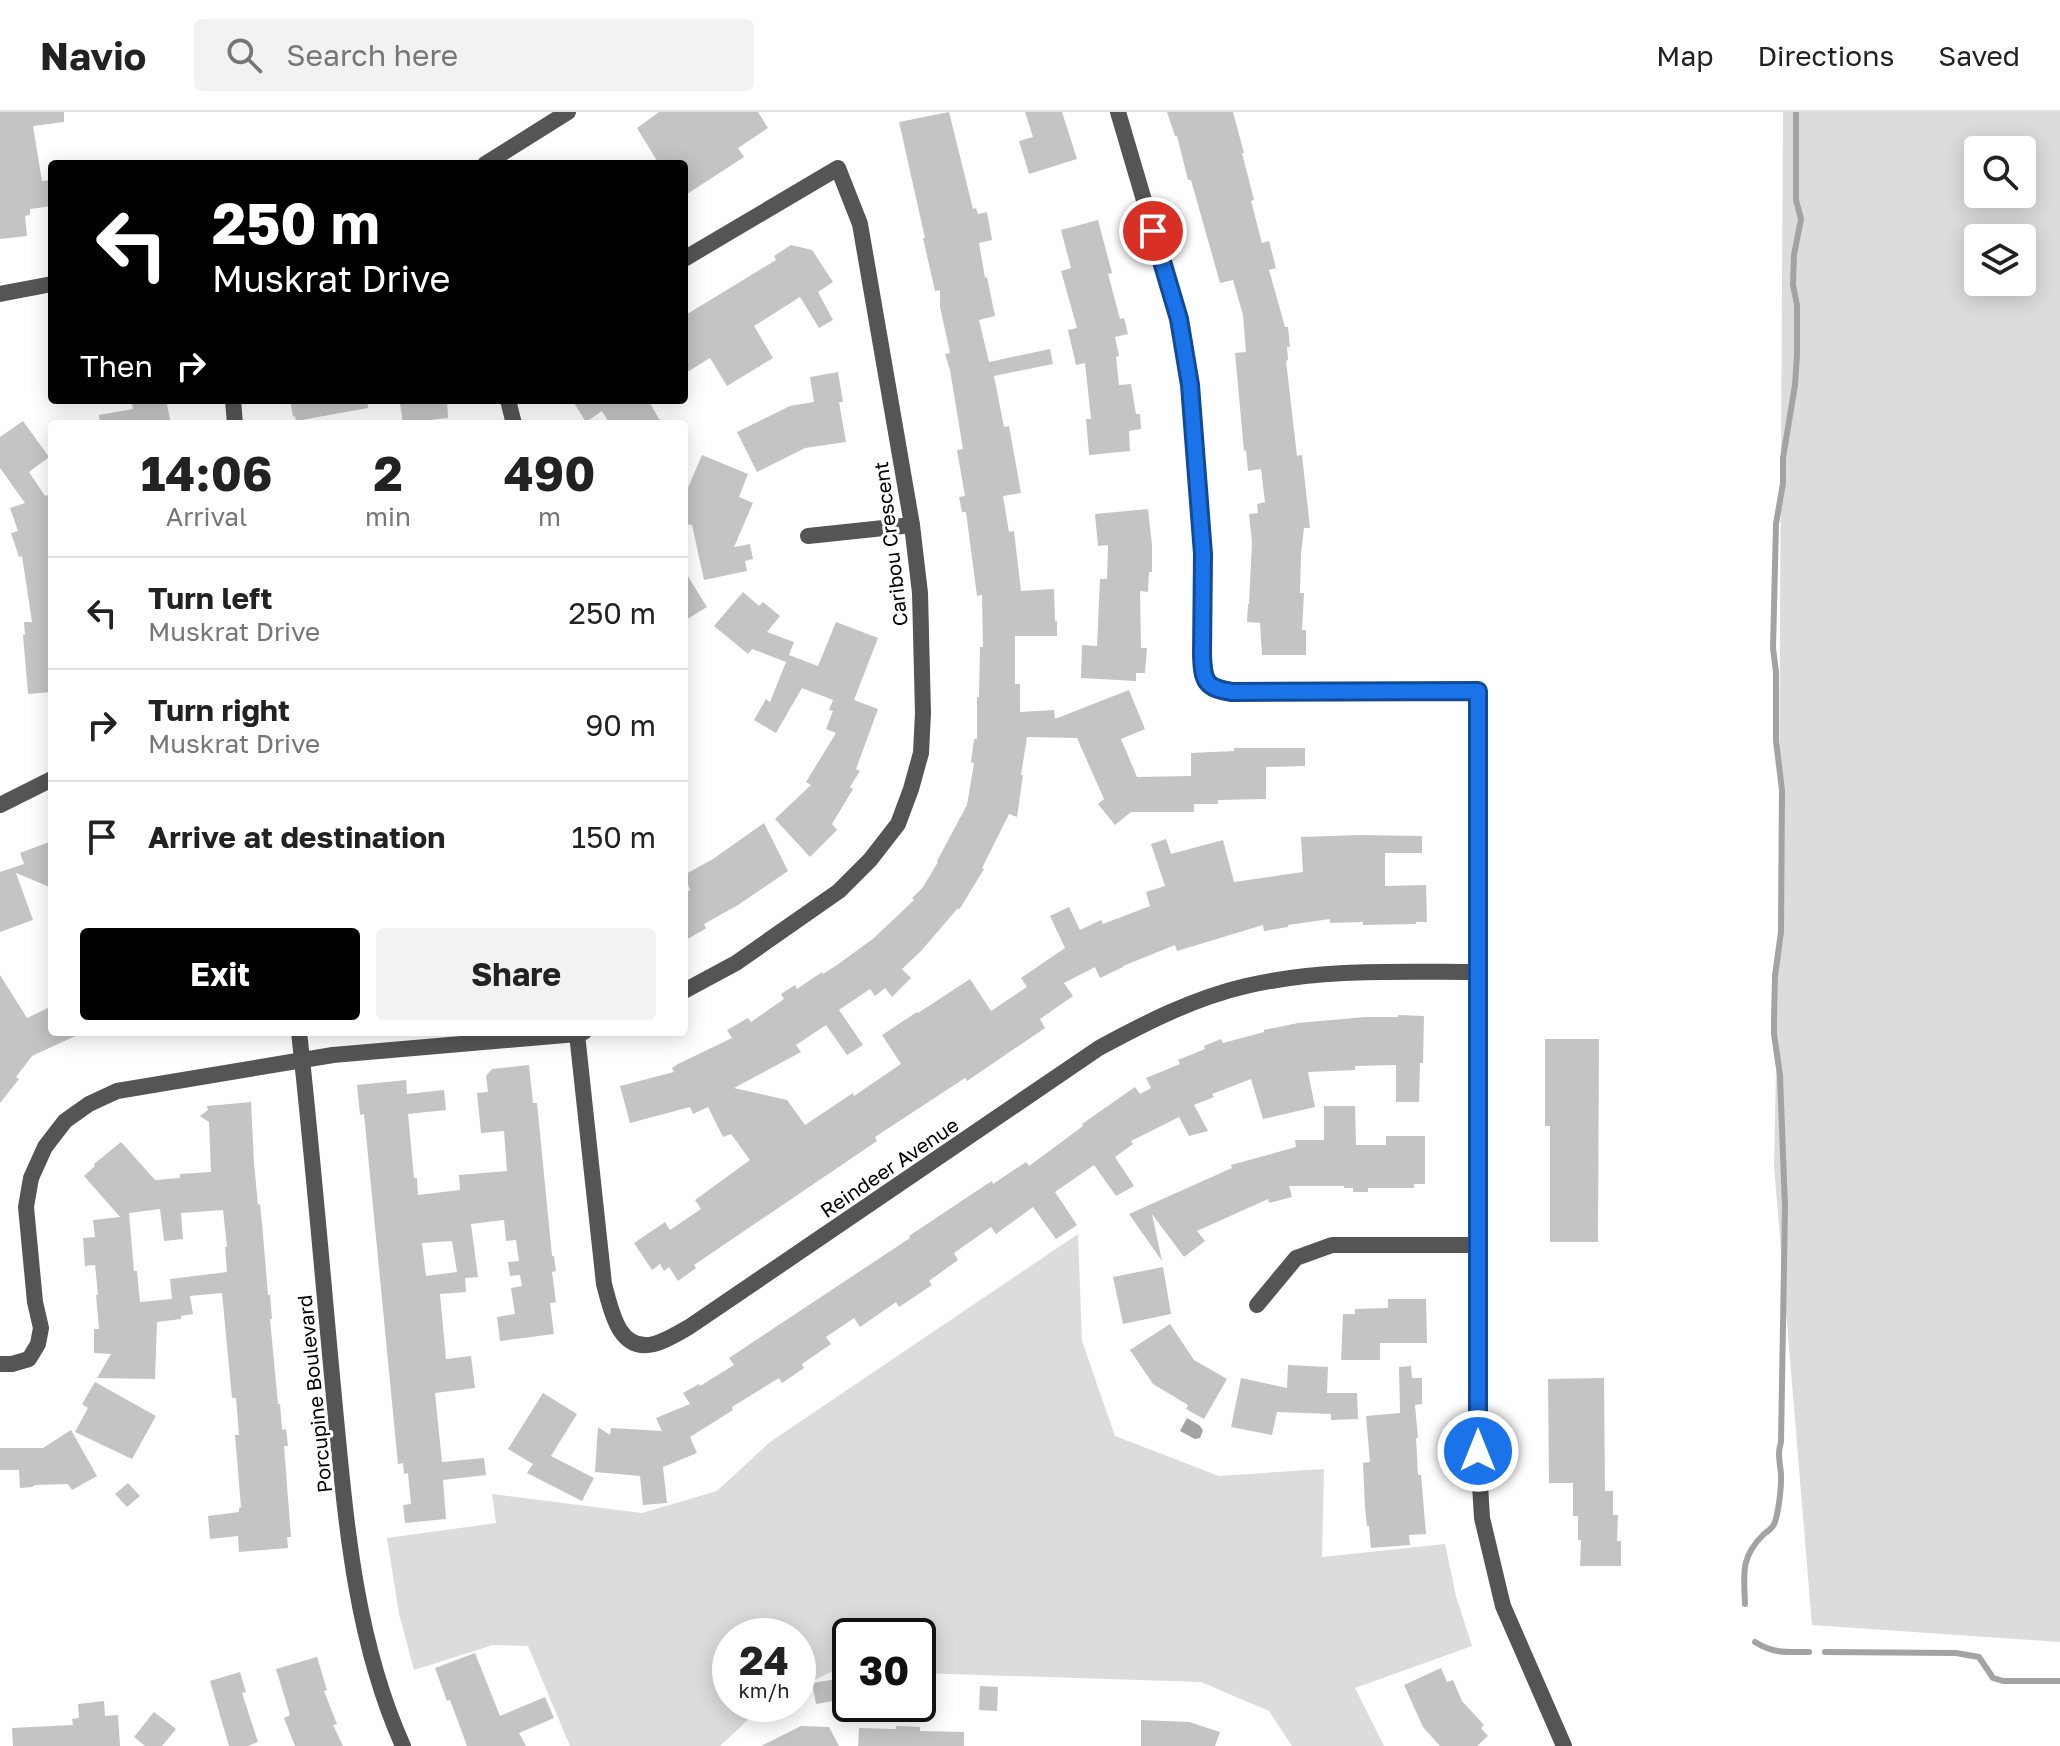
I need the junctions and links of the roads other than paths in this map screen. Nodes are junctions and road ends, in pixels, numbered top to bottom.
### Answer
1 (568, 112) edge
2 (1118, 112) edge
3 (491, 160) edge
4 (688, 257) edge
5 (48, 285) edge
6 (0, 294) edge
7 (912, 525) junction
8 (808, 536) dead end
9 (48, 781) edge
10 (1, 801) edge
11 (1479, 972) junction
12 (688, 989) edge
13 (299, 1036) edge
14 (546, 1036) edge
15 (580, 1036) edge
16 (302, 1060) junction
17 (1479, 1245) junction
18 (1257, 1305) dead end
19 (0, 1364) edge
20 (403, 1746) edge
21 (1564, 1746) edge

1 - 3 street
2 - 11 street
4 - 7 street, Caribou Crescent
5 - 6 street
7 - 8 street
7 - 12 street, Caribou Crescent
9 - 10 street
11 - 15 street, Reindeer Avenue
11 - 17 street
13 - 16 street, Porcupine Boulevard
14 - 16 street
16 - 19 street
16 - 20 street, Porcupine Boulevard
17 - 18 street
17 - 21 street

